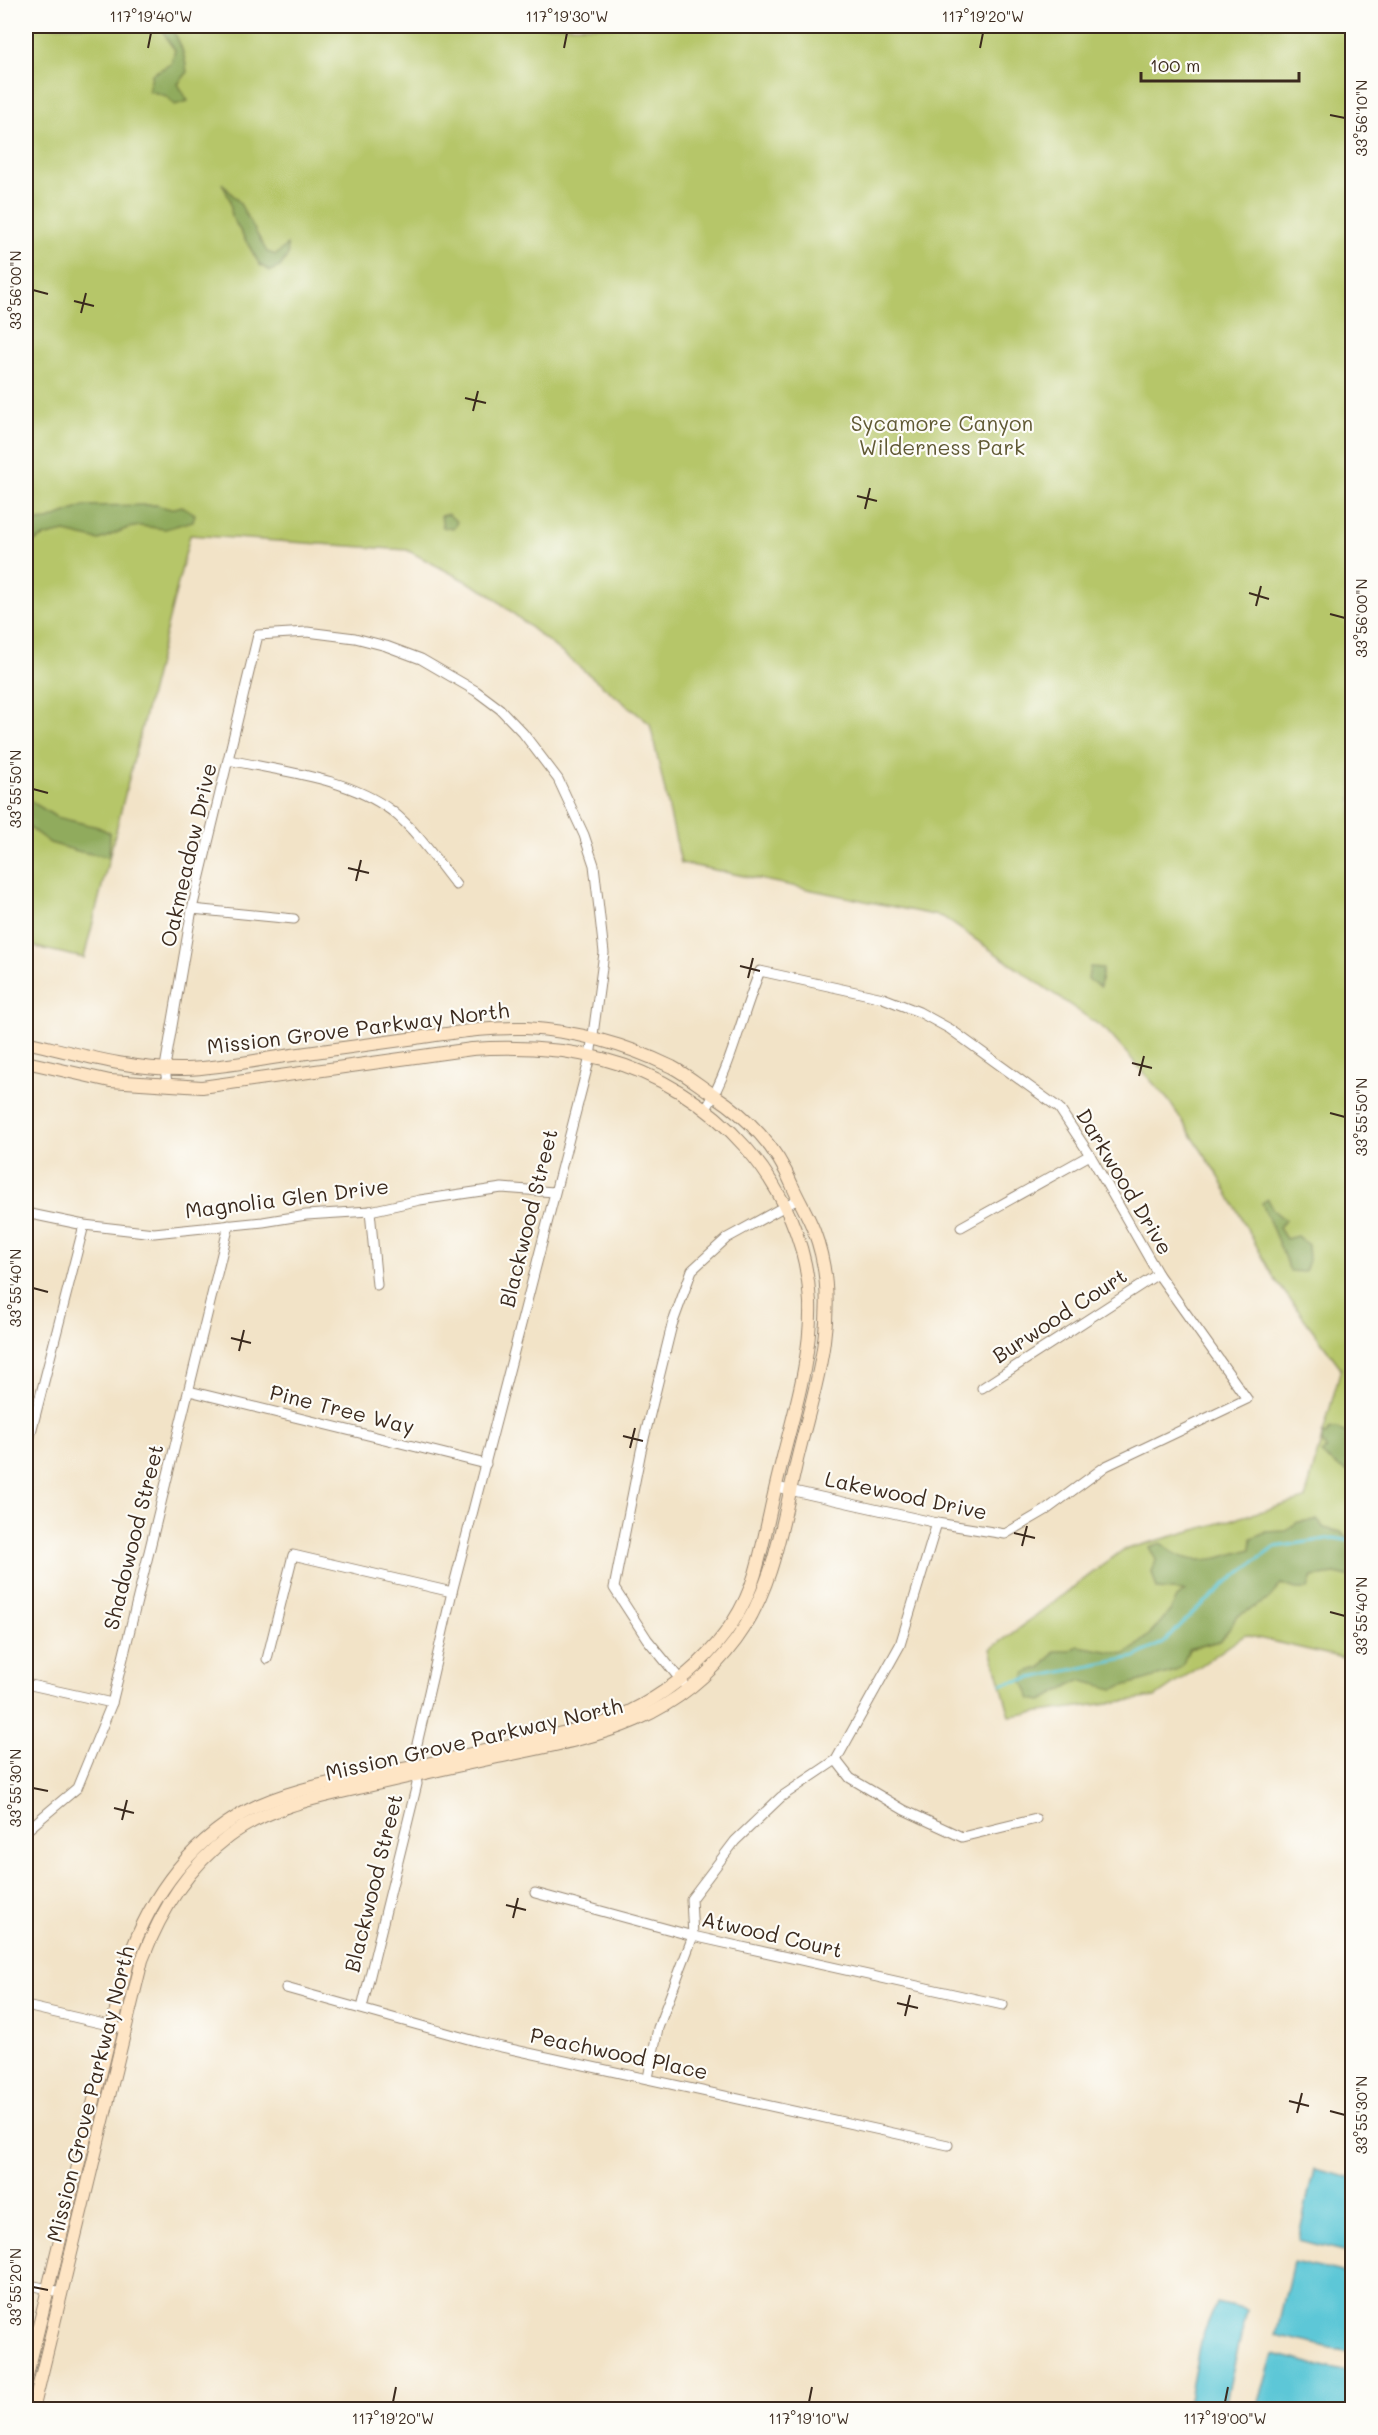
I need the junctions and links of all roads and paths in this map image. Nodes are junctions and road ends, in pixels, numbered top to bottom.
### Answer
1 (258, 635) joint
2 (229, 760) junction
3 (456, 885) dead end
4 (192, 909) junction
5 (294, 919) dead end
6 (593, 1039) junction
7 (26, 1042) edge
8 (590, 1057) junction
9 (26, 1062) edge
10 (165, 1067) junction
11 (167, 1084) junction
12 (714, 1095) junction
13 (706, 1109) junction
14 (1090, 1155) junction
15 (554, 1192) junction
16 (798, 1199) junction
17 (785, 1205) junction
18 (370, 1211) junction
19 (26, 1213) edge
20 (84, 1225) junction
21 (229, 1225) junction
22 (961, 1227) dead end
23 (1158, 1274) junction
24 (377, 1285) dead end
25 (982, 1388) dead end
26 (189, 1391) junction
27 (1247, 1399) joint
28 (26, 1452) edge
29 (486, 1464) junction
30 (776, 1486) junction
31 (790, 1489) junction
32 (937, 1523) junction
33 (452, 1592) junction
34 (267, 1659) dead end
35 (26, 1684) edge
36 (684, 1684) junction
37 (112, 1703) junction
38 (836, 1760) junction
39 (416, 1771) junction
40 (1036, 1819) dead end
41 (26, 1831) edge
42 (535, 1893) dead end
43 (693, 1936) junction
44 (286, 1988) dead end
45 (1003, 2005) dead end
46 (26, 2006) edge
47 (362, 2008) junction
48 (112, 2026) junction
49 (125, 2029) junction
50 (648, 2078) junction
51 (948, 2145) dead end
52 (26, 2284) edge
53 (47, 2289) junction
54 (62, 2292) junction
55 (26, 2379) edge
56 (33, 2409) edge

1 - 2 street, Oakmeadow Drive
1 - 6 street, Blackwood Street
2 - 3 street
2 - 4 street, Oakmeadow Drive
4 - 5 street
4 - 10 street, Oakmeadow Drive
6 - 8 street, Blackwood Street
6 - 10 street, Mission Grove Parkway North
6 - 12 street, Mission Grove Parkway North
7 - 10 street, Mission Grove Parkway North
8 - 11 street, Mission Grove Parkway North
8 - 13 street, Mission Grove Parkway North
8 - 15 street, Blackwood Street
9 - 11 street, Mission Grove Parkway North
10 - 11 street, Oakmeadow Drive
12 - 13 street
12 - 14 street, Darkwood Drive
12 - 16 street, Mission Grove Parkway North
13 - 17 street, Mission Grove Parkway North
14 - 22 street
14 - 23 street, Darkwood Drive
15 - 18 street, Magnolia Glen Drive
15 - 29 street, Blackwood Street
16 - 17 street
16 - 31 street, Mission Grove Parkway North
17 - 30 street, Mission Grove Parkway North
17 - 36 street
18 - 21 street, Magnolia Glen Drive
18 - 24 street
19 - 20 street, Magnolia Glen Drive
20 - 21 street, Magnolia Glen Drive
20 - 28 street
21 - 26 street, Shadowood Street
23 - 25 street, Burwood Court
23 - 27 street, Darkwood Drive
26 - 29 street, Pine Tree Way
26 - 37 street, Shadowood Street
27 - 32 street, Lakewood Drive
29 - 33 street, Blackwood Street
30 - 31 street, Lakewood Drive
30 - 36 street, Mission Grove Parkway North
31 - 32 street, Lakewood Drive
31 - 36 street, Mission Grove Parkway North
32 - 38 street
33 - 34 street
33 - 39 street, Blackwood Street
35 - 37 street
36 - 39 street, Mission Grove Parkway North
37 - 41 street, Shadowood Street
38 - 40 street
38 - 43 street
39 - 47 street, Blackwood Street
39 - 48 street, Mission Grove Parkway North
39 - 49 street, Mission Grove Parkway North
42 - 43 street, Atwood Court
43 - 45 street, Atwood Court
43 - 50 street
44 - 47 street, Peachwood Place
46 - 48 street
47 - 50 street, Peachwood Place
48 - 49 street
48 - 53 street, Mission Grove Parkway North
49 - 54 street, Mission Grove Parkway North
50 - 51 street, Peachwood Place
52 - 53 street
53 - 54 street
53 - 55 street, Mission Grove Parkway North
54 - 56 street, Mission Grove Parkway North

